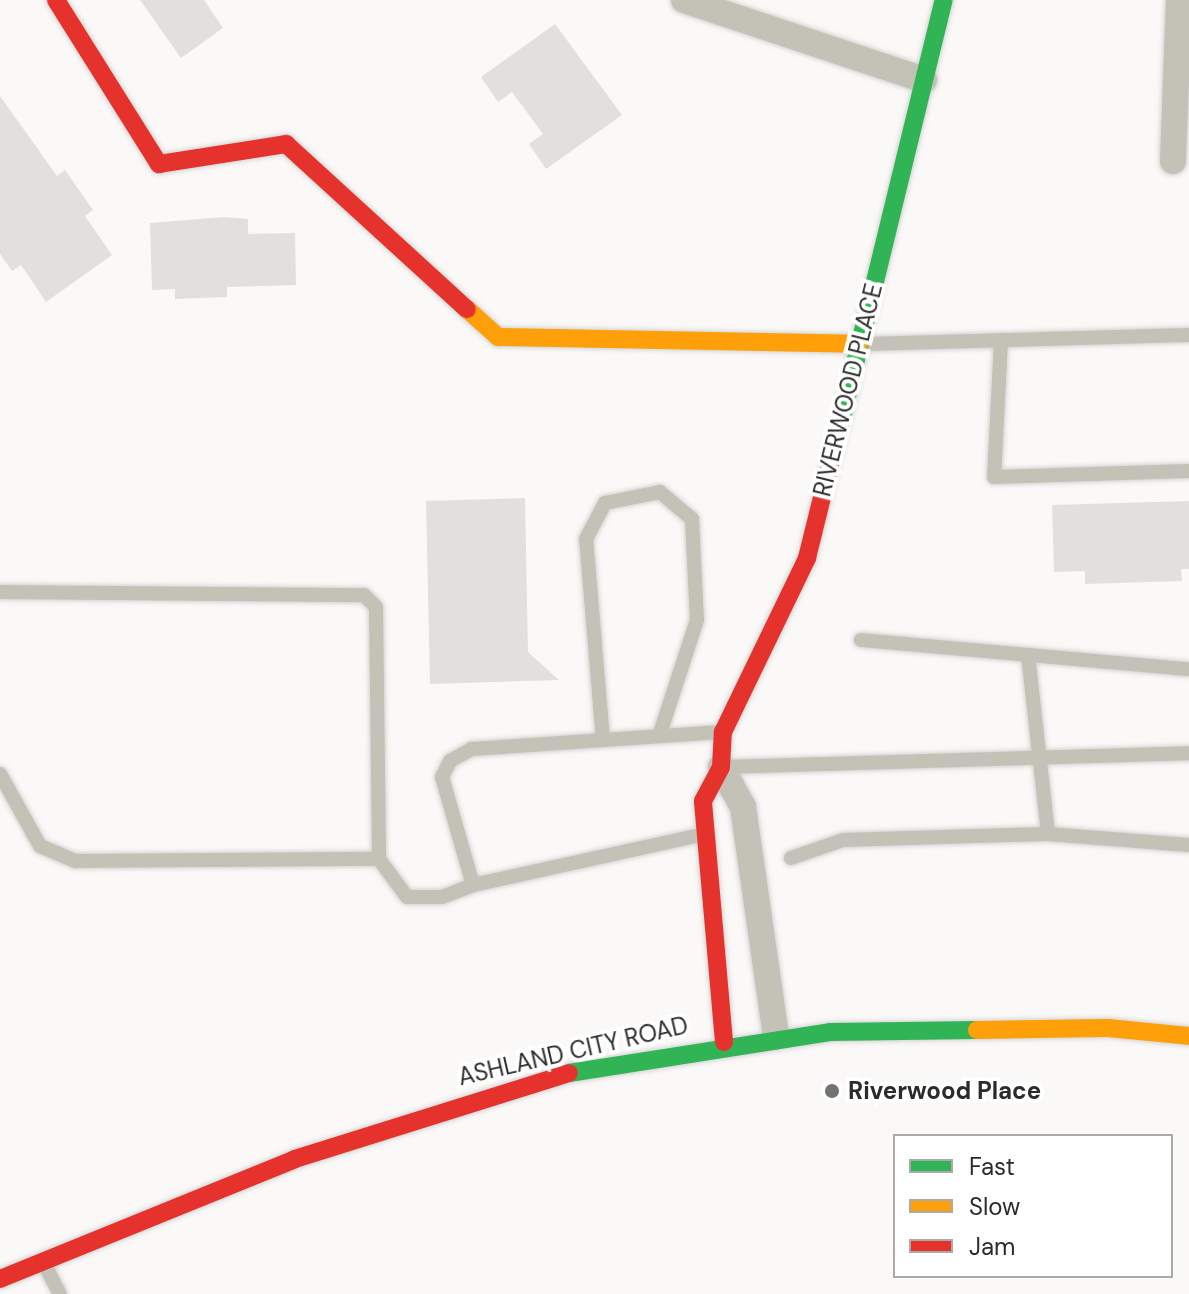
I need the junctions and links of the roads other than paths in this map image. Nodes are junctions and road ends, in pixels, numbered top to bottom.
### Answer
1 (56, 0) edge
2 (684, 0) edge
3 (944, 0) edge
4 (1179, 0) edge
5 (924, 80) junction
6 (1173, 161) dead end
7 (1189, 335) edge
8 (1001, 340) junction
9 (859, 344) junction
10 (1189, 471) edge
11 (0, 592) edge
12 (861, 640) dead end
13 (1028, 655) junction
14 (1189, 669) edge
15 (723, 732) junction
16 (659, 736) junction
17 (603, 740) junction
18 (1189, 753) edge
19 (1041, 754) junction
20 (721, 767) junction
21 (0, 774) edge
22 (705, 834) junction
23 (1048, 834) junction
24 (1189, 845) edge
25 (791, 858) dead end
26 (379, 859) junction
27 (473, 885) junction
28 (1189, 1036) edge
29 (776, 1037) junction
30 (724, 1042) junction
31 (43, 1261) junction
32 (0, 1279) edge
33 (60, 1294) edge

1 - 9 main road
2 - 5 street
3 - 5 main road, RIVERWOOD PLACE
4 - 6 street
5 - 9 main road, RIVERWOOD PLACE
7 - 8 lane
8 - 9 lane
8 - 10 lane
9 - 15 main road, RIVERWOOD PLACE
11 - 26 lane
12 - 13 lane
13 - 14 lane
13 - 19 lane
15 - 16 lane
15 - 20 main road, RIVERWOOD PLACE
16 - 17 lane
16 - 17 lane
17 - 27 lane
18 - 19 lane
19 - 20 lane
19 - 23 lane
20 - 22 main road, RIVERWOOD PLACE
20 - 29 street
21 - 26 lane
22 - 27 lane
22 - 30 main road, RIVERWOOD PLACE
23 - 24 lane
23 - 25 lane
26 - 27 lane
28 - 29 main road, ASHLAND CITY ROAD
29 - 30 main road, ASHLAND CITY ROAD
30 - 31 main road, ASHLAND CITY ROAD
31 - 32 main road, ASHLAND CITY ROAD
31 - 33 lane

